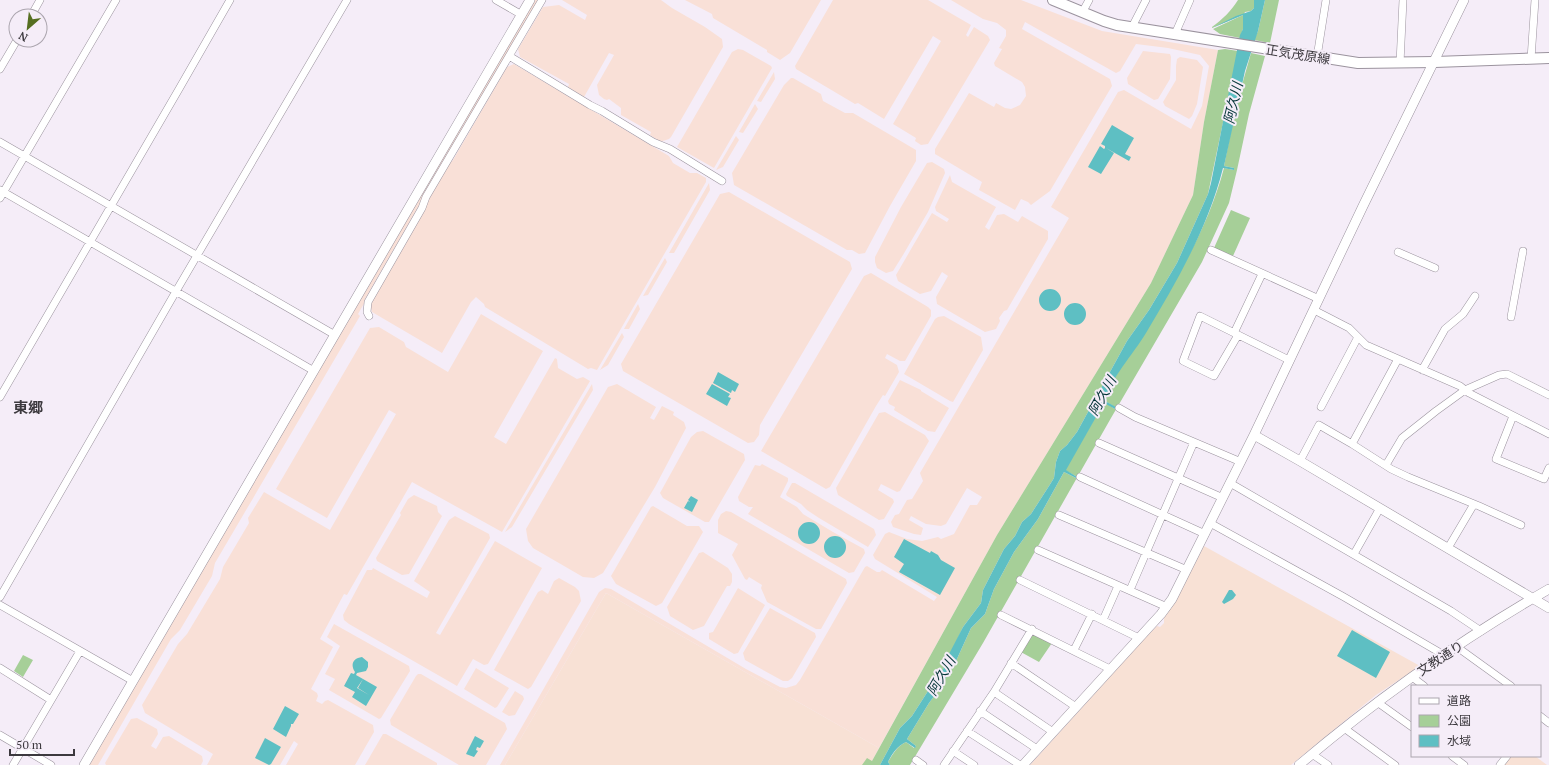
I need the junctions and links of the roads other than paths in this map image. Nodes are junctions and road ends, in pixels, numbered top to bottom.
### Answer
1 (116, 0) edge
2 (230, 0) edge
3 (347, 0) edge
4 (496, 0) edge
5 (530, 0) edge
6 (542, 0) edge
7 (1053, 0) edge
8 (1089, 0) edge
9 (1146, 0) edge
10 (1190, 0) edge
11 (1326, 0) edge
12 (1399, 0) edge
13 (1403, 0) edge
14 (1464, 0) edge
15 (1535, 0) edge
16 (1083, 11) junction
17 (522, 15) junction
18 (1132, 27) junction
19 (1174, 34) junction
20 (12, 48) edge
21 (509, 56) junction
22 (1317, 57) junction
23 (1531, 58) junction
24 (1549, 58) edge
25 (1434, 62) junction
26 (1400, 63) junction
27 (0, 69) edge
28 (0, 142) edge
29 (24, 156) junction
30 (722, 181) dead end
31 (1, 194) edge
32 (111, 206) junction
33 (90, 241) junction
34 (1211, 250) dead end
35 (1523, 251) dead end
36 (1398, 252) dead end
37 (198, 256) junction
38 (1435, 268) dead end
39 (1262, 274) junction
40 (176, 293) junction
41 (1475, 296) dead end
42 (1319, 299) junction
43 (1314, 310) junction
44 (369, 316) dead end
45 (1511, 317) dead end
46 (1236, 334) junction
47 (335, 335) junction
48 (1358, 337) junction
49 (1398, 359) junction
50 (1289, 360) junction
51 (1422, 370) junction
52 (314, 371) junction
53 (1465, 390) junction
54 (1549, 395) edge
55 (0, 397) edge
56 (1321, 407) dead end
57 (1119, 408) dead end
58 (1513, 416) junction
59 (1549, 434) edge
60 (1254, 435) junction
61 (1099, 442) dead end
62 (1194, 442) junction
63 (1352, 444) junction
64 (1300, 461) junction
65 (1241, 462) junction
66 (1386, 465) junction
67 (1549, 468) edge
68 (1080, 478) dead end
69 (1178, 479) junction
70 (1230, 483) junction
71 (1223, 498) junction
72 (1474, 504) junction
73 (1380, 508) junction
74 (1059, 515) dead end
75 (1162, 515) junction
76 (1210, 523) junction
77 (1521, 525) dead end
78 (1205, 534) junction
79 (1448, 548) junction
80 (1038, 550) dead end
81 (1146, 553) junction
82 (1354, 554) junction
83 (1187, 570) junction
84 (1020, 580) dead end
85 (1118, 586) junction
86 (1130, 590) junction
87 (1549, 590) edge
88 (0, 597) edge
89 (1533, 599) junction
90 (0, 605) edge
91 (1167, 607) junction
92 (1549, 608) edge
93 (1092, 614) junction
94 (1001, 615) dead end
95 (1102, 620) junction
96 (1032, 629) junction
97 (1481, 631) junction
98 (1139, 638) junction
99 (1457, 647) junction
100 (1074, 650) junction
101 (80, 651) junction
102 (1444, 655) junction
103 (1011, 663) junction
104 (0, 668) edge
105 (1110, 669) junction
106 (1412, 677) junction
107 (133, 681) junction
108 (1423, 685) edge
109 (1510, 685) edge
110 (994, 692) junction
111 (52, 700) junction
112 (1377, 702) junction
113 (1076, 707) junction
114 (980, 711) junction
115 (1541, 717) edge
116 (1549, 723) edge
117 (1411, 726) edge
118 (1344, 728) junction
119 (967, 731) junction
120 (1053, 732) junction
121 (0, 735) edge
122 (23, 749) junction
123 (1037, 749) junction
124 (953, 751) junction
125 (1312, 754) junction
126 (1453, 757) edge
127 (1506, 757) edge
128 (916, 760) dead end
129 (14, 765) edge
130 (51, 765) edge
131 (84, 765) edge
132 (924, 765) edge
133 (944, 765) edge
134 (974, 765) edge
135 (1020, 765) edge
136 (1023, 765) edge
137 (1299, 765) edge
138 (1328, 765) edge
139 (1395, 765) edge
140 (1464, 765) edge
141 (1500, 765) edge

1 - 29 street
2 - 32 street
3 - 37 street
4 - 17 street
5 - 17 street
6 - 21 street
7 - 16 main road, 正気茂原線
8 - 16 street
9 - 18 street
10 - 19 street
11 - 22 street
12 - 13 street
13 - 26 street
14 - 25 street
15 - 23 street
16 - 18 main road, 正気茂原線
17 - 47 street
18 - 19 main road, 正気茂原線
19 - 22 main road, 正気茂原線
20 - 27 street
21 - 30 street
21 - 44 street
22 - 26 main road, 正気茂原線
23 - 24 main road, 正気茂原線
23 - 25 main road, 正気茂原線
25 - 26 main road, 正気茂原線
25 - 42 street
28 - 29 street
29 - 31 street
29 - 32 street
31 - 33 street
32 - 33 street
32 - 37 street
33 - 40 street
33 - 55 street
34 - 39 street
35 - 45 street
36 - 38 street
37 - 40 street
37 - 47 street
39 - 42 street
39 - 46 street
40 - 52 street
40 - 88 street
41 - 51 street
42 - 43 street
43 - 48 street
43 - 50 street
46 - 46 street
46 - 50 street
47 - 52 street
48 - 49 street
48 - 56 street
49 - 51 street
49 - 63 street
50 - 60 street
51 - 53 street
52 - 107 street
53 - 54 street
53 - 58 street
53 - 66 street
57 - 62 street
58 - 59 street
58 - 67 street
60 - 64 street
60 - 65 street
61 - 69 street
62 - 65 street
62 - 69 street
63 - 64 street
63 - 66 street
64 - 73 street
65 - 70 street
66 - 72 street
68 - 75 street
69 - 71 street
69 - 75 street
70 - 71 street
70 - 82 street
71 - 76 street
72 - 77 street
72 - 79 street
73 - 79 street
73 - 82 street
74 - 81 street
75 - 78 street
75 - 81 street
76 - 78 street
76 - 102 street
78 - 83 street
79 - 89 street
80 - 85 street
81 - 83 street
81 - 86 street
82 - 97 street
83 - 91 street
84 - 93 street
85 - 86 street
85 - 95 street
86 - 91 street
87 - 89 street, 文教通り
89 - 92 street
89 - 97 street, 文教通り
90 - 101 street
91 - 98 street
93 - 95 street
93 - 100 street
94 - 96 street
95 - 98 street
96 - 100 street
96 - 103 street
97 - 99 street, 文教通り
98 - 105 street
99 - 102 street, 文教通り
99 - 109 street
100 - 105 street
101 - 107 street
101 - 111 street
102 - 106 street, 文教通り
103 - 110 street
103 - 113 street
104 - 111 street
105 - 113 street
106 - 108 street
106 - 112 street, 文教通り
107 - 131 street
110 - 114 street
110 - 120 street
111 - 122 street
112 - 117 street
112 - 118 street, 文教通り
113 - 120 street
114 - 119 street
114 - 123 street
115 - 116 street
118 - 125 street, 文教通り
118 - 139 street
119 - 124 street
119 - 135 street
120 - 123 street
121 - 122 street
122 - 129 street
122 - 130 street
123 - 136 street
124 - 133 street
124 - 134 street
125 - 137 street, 文教通り
125 - 138 street
126 - 140 street
127 - 141 street
128 - 132 street

